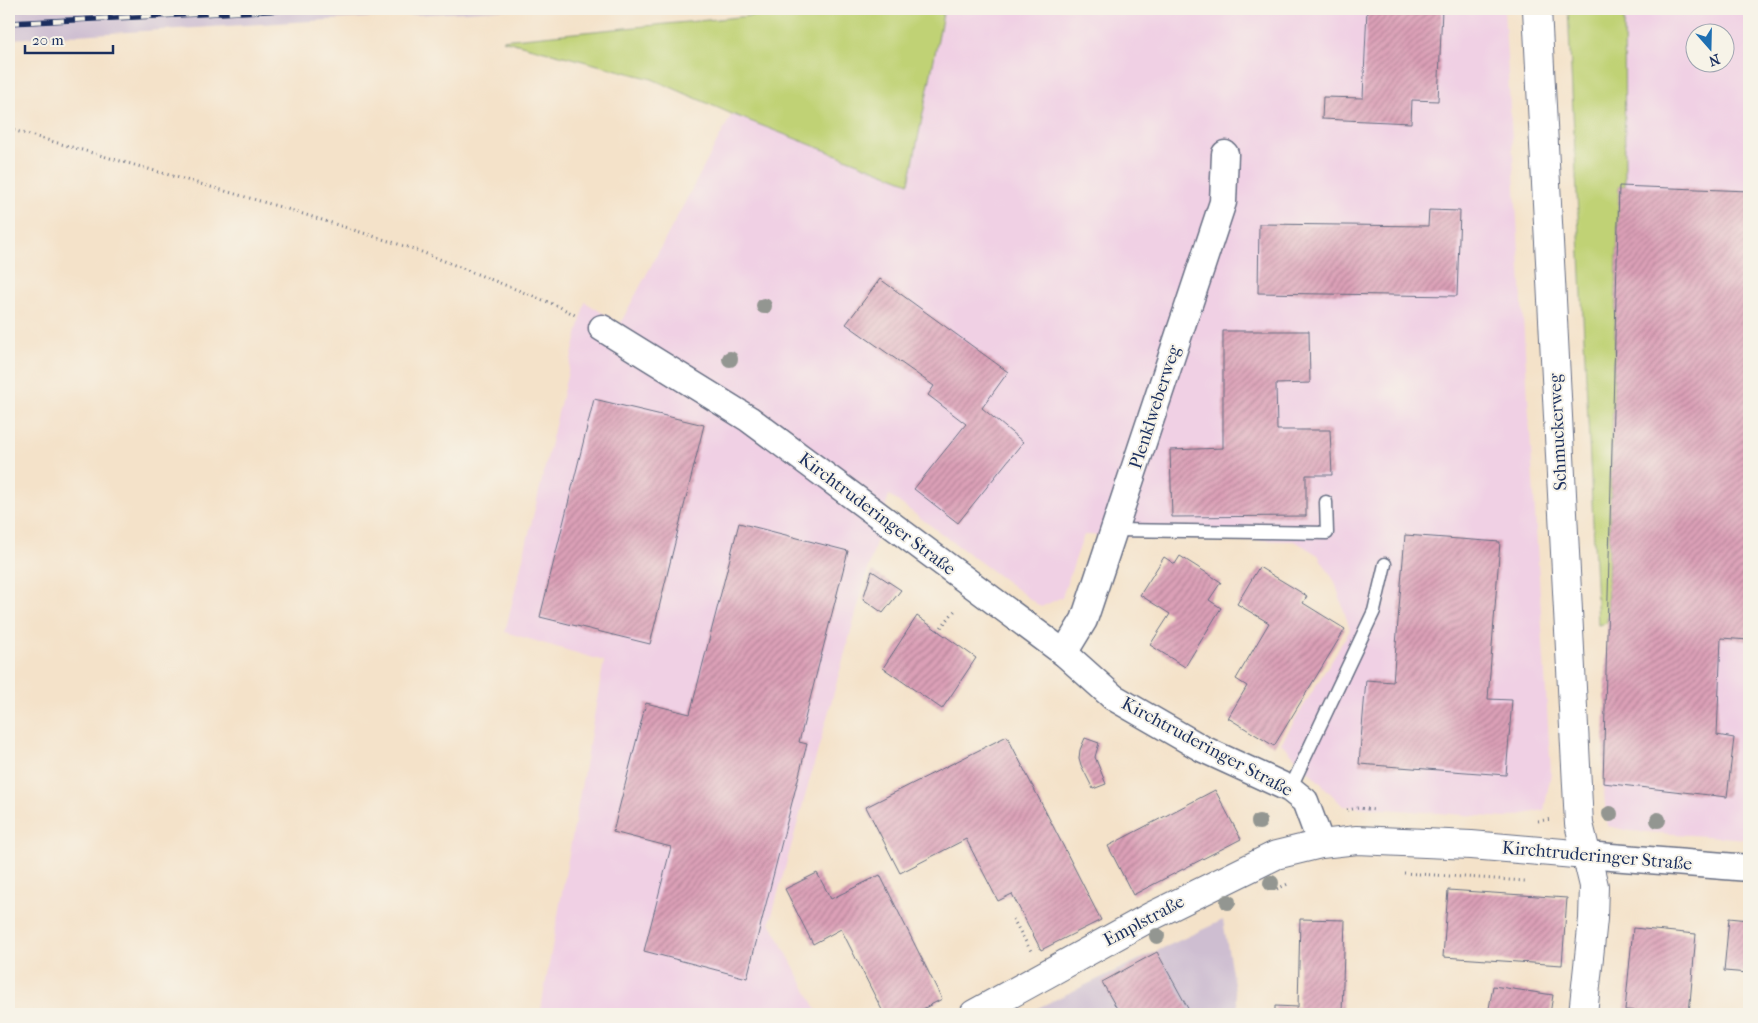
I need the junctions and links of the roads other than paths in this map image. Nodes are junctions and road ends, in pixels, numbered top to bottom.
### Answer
1 (1537, 12) edge
2 (1226, 154) dead end
3 (602, 328) road end
4 (1326, 502) dead end
5 (1114, 530) junction
6 (1385, 564) dead end
7 (1064, 653) junction
8 (1290, 789) junction
9 (1321, 844) junction
10 (1586, 855) junction
11 (1749, 868) edge
12 (974, 1014) edge
13 (1583, 1014) edge

1 - 10 street, Schmuckerweg
2 - 5 street, Plenklweberweg
3 - 7 street, Kirchtruderinger Straße
4 - 5 lane
5 - 7 street, Plenklweberweg
6 - 8 lane
7 - 8 street, Kirchtruderinger Straße
8 - 9 street, Kirchtruderinger Straße
9 - 10 street, Kirchtruderinger Straße
9 - 12 street, Emplstraße
10 - 11 street, Kirchtruderinger Straße
10 - 13 street, Schmuckerweg

